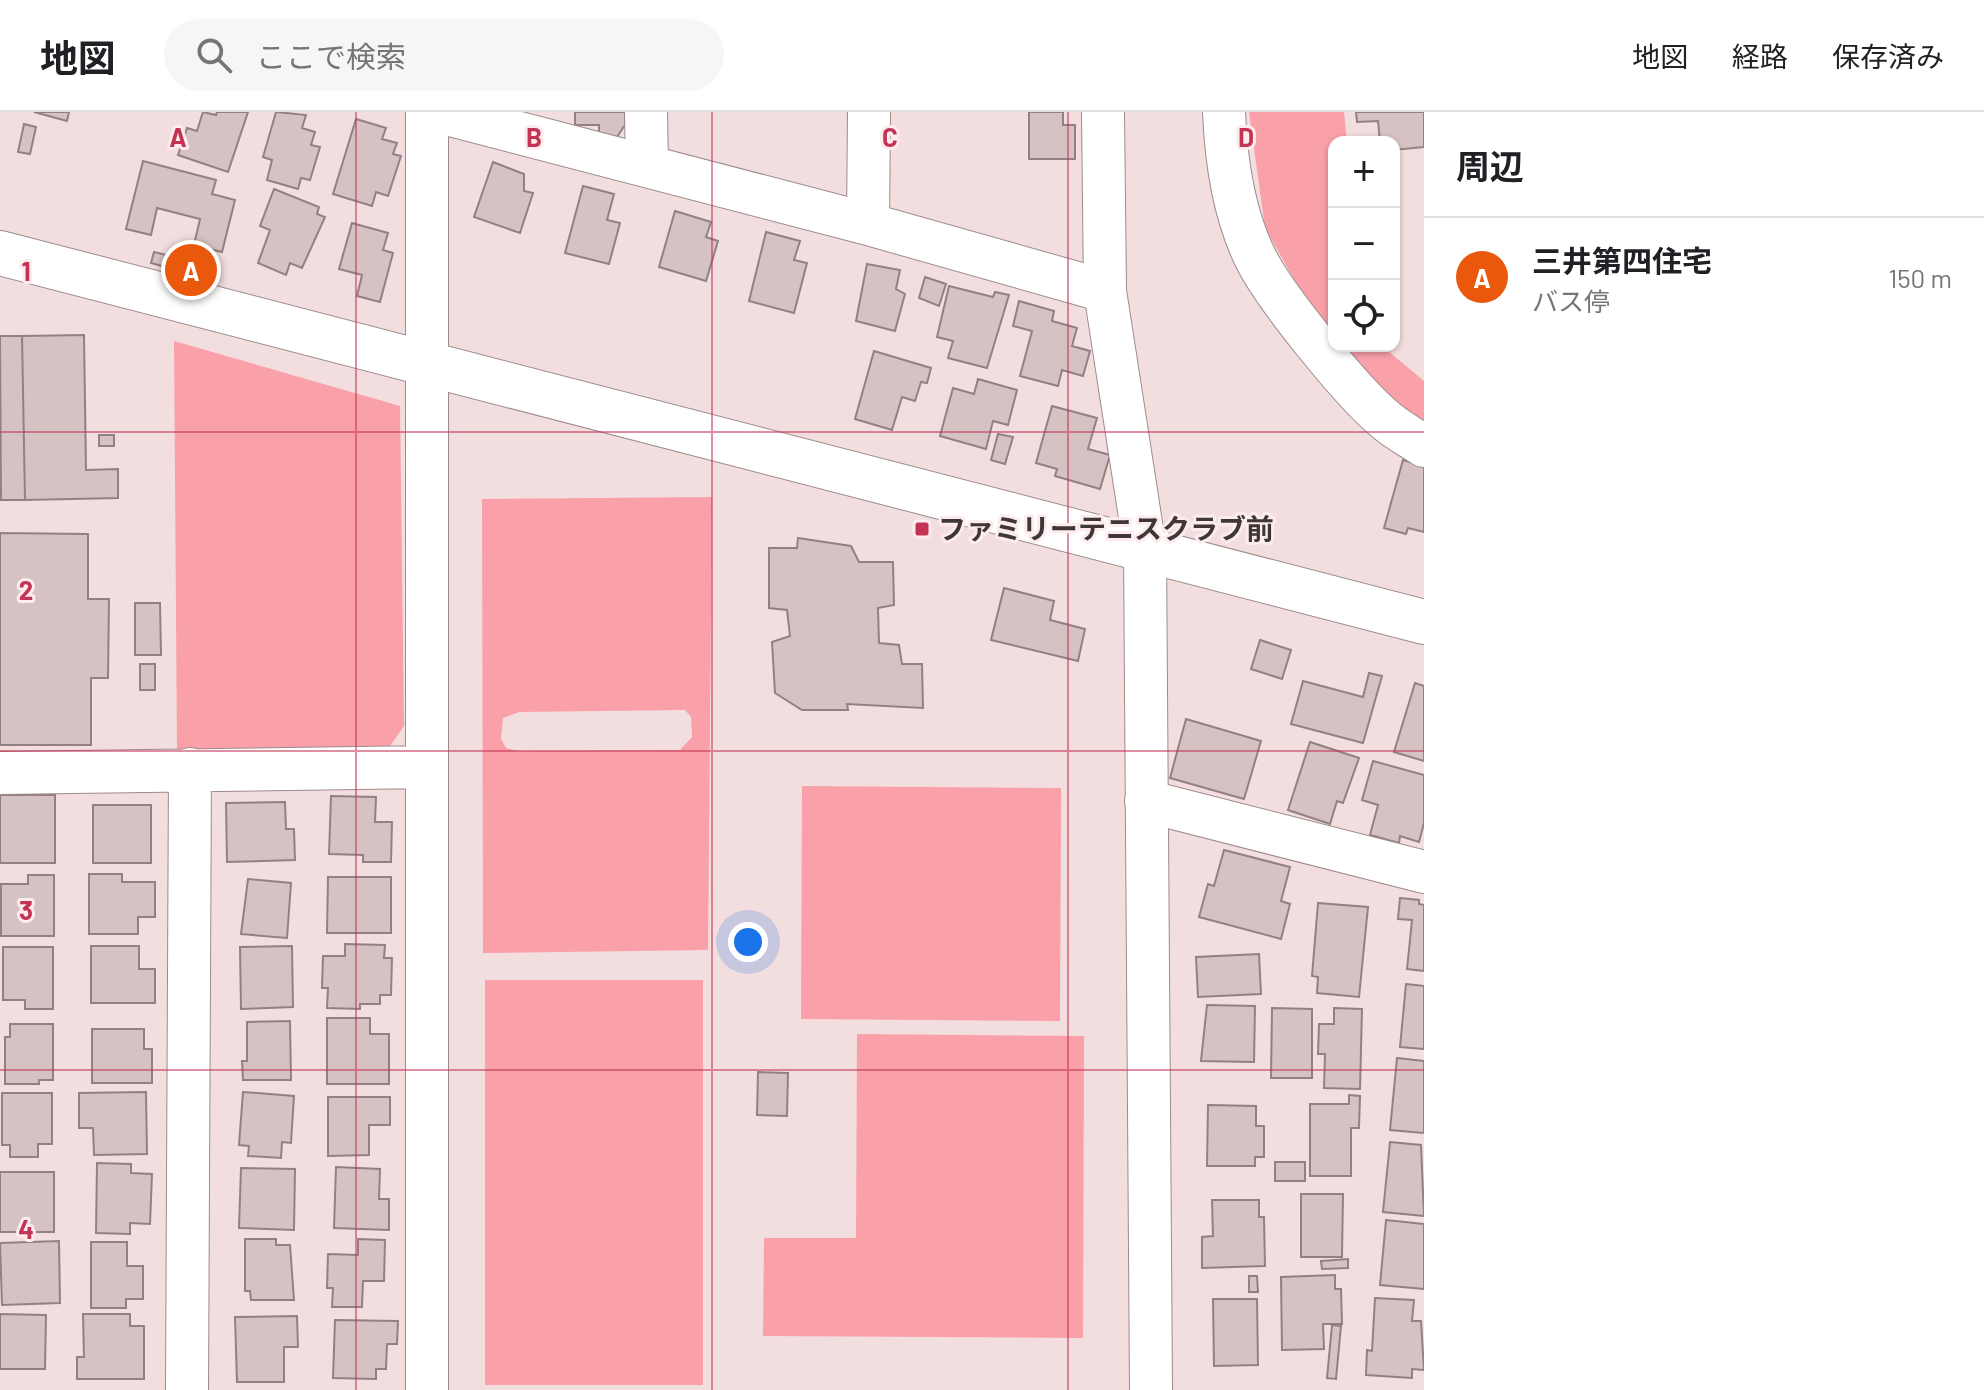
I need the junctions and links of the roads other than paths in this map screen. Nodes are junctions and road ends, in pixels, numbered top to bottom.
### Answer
1 (427, 112) edge
2 (439, 112) edge
3 (646, 112) edge
4 (869, 112) edge
5 (1103, 112) edge
6 (1224, 112) edge
7 (647, 166) junction
8 (868, 224) junction
9 (0, 253) edge
10 (1105, 291) junction
11 (427, 364) junction
12 (1424, 446) edge
13 (1145, 549) junction
14 (1424, 622) edge
15 (427, 767) junction
16 (190, 769) junction
17 (0, 773) edge
18 (1146, 801) junction
19 (1424, 872) edge
20 (187, 1390) edge
21 (427, 1390) edge
22 (1151, 1390) edge

1 - 11 street
2 - 7 street
3 - 7 street
4 - 8 street
5 - 10 street
6 - 12 street
7 - 8 street
8 - 10 street
9 - 11 street
10 - 13 street
11 - 13 street
11 - 15 street
13 - 14 street
13 - 18 street
15 - 16 street
15 - 21 street
16 - 17 street
16 - 20 street
18 - 19 street
18 - 22 street

